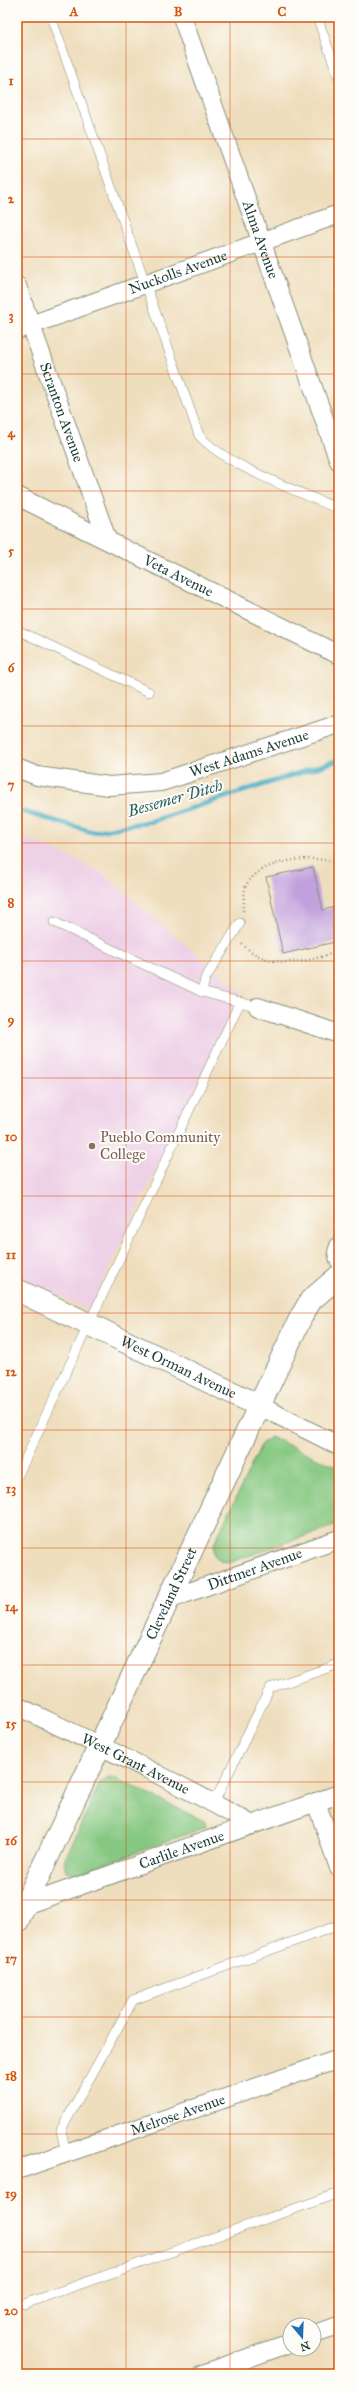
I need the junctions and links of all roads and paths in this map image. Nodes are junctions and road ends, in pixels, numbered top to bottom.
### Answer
1 (51, 17) edge
2 (182, 17) edge
3 (317, 17) edge
4 (339, 78) edge
5 (339, 214) edge
6 (261, 242) junction
7 (144, 284) junction
8 (17, 286) edge
9 (24, 327) edge
10 (339, 461) edge
11 (17, 496) edge
12 (339, 509) edge
13 (107, 539) junction
14 (17, 630) edge
15 (339, 655) edge
16 (149, 692) dead end
17 (339, 724) edge
18 (17, 768) edge
19 (339, 863) edge
20 (54, 922) dead end
21 (240, 923) joint
22 (232, 935) junction
23 (339, 951) edge
24 (202, 992) junction
25 (240, 1002) junction
26 (258, 1007) joint
27 (339, 1034) edge
28 (339, 1246) edge
29 (339, 1260) edge
30 (339, 1276) edge
31 (17, 1290) edge
32 (90, 1325) junction
33 (258, 1405) junction
34 (339, 1446) edge
35 (17, 1477) edge
36 (339, 1539) edge
37 (170, 1599) junction
38 (339, 1664) edge
39 (17, 1706) edge
40 (100, 1746) junction
41 (339, 1794) edge
42 (316, 1802) junction
43 (214, 1803) junction
44 (252, 1825) junction
45 (339, 1868) edge
46 (21, 1914) edge
47 (339, 1925) edge
48 (339, 2059) edge
49 (66, 2154) junction
50 (17, 2170) edge
51 (339, 2192) edge
52 (24, 2304) dead end
53 (339, 2326) edge
54 (322, 2331) edge
55 (282, 2346) edge
56 (202, 2374) edge

1 - 7 lane
2 - 6 street, Alma Avenue
3 - 4 lane
5 - 6 street, Nuckolls Avenue
6 - 7 street, Nuckolls Avenue
6 - 10 street, Alma Avenue
7 - 9 street, Nuckolls Avenue
7 - 12 lane
8 - 9 street, Scranton Avenue
9 - 13 street, Scranton Avenue
11 - 13 street, Veta Avenue
13 - 15 street, Veta Avenue
14 - 16 lane
17 - 18 street, West Adams Avenue
19 - 21 path
20 - 24 lane
21 - 22 lane
22 - 23 path
22 - 24 lane
24 - 25 lane
25 - 26 lane
25 - 32 lane
26 - 27 street
28 - 29 street
30 - 33 street, Cleveland Street
31 - 32 street, West Orman Avenue
32 - 33 street, West Orman Avenue
32 - 35 lane
33 - 34 street, West Orman Avenue
33 - 37 street, Cleveland Street
36 - 37 street, Dittmer Avenue
37 - 40 street, Cleveland Street
38 - 43 lane
39 - 40 street, West Grant Avenue
40 - 43 street, West Grant Avenue
40 - 46 street, Cleveland Street
41 - 42 street, Carlile Avenue
42 - 44 street, Carlile Avenue
42 - 45 street
43 - 44 street, West Grant Avenue
44 - 46 street, Carlile Avenue
47 - 49 lane
48 - 49 street, Melrose Avenue
49 - 50 street, Melrose Avenue
51 - 52 lane
53 - 54 street
55 - 56 street

